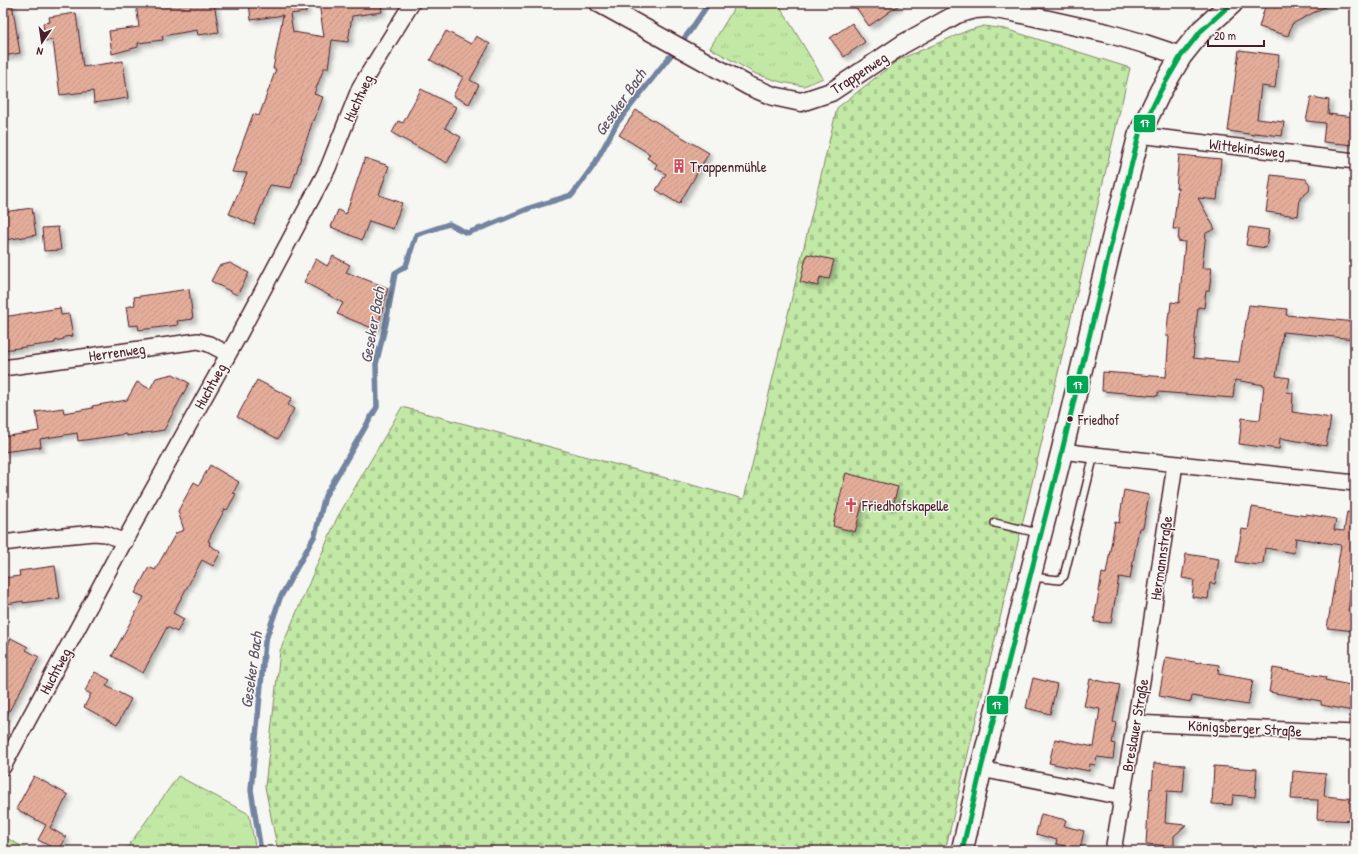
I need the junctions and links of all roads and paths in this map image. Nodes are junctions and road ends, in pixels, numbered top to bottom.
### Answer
1 (412, 3) edge
2 (599, 3) edge
3 (1232, 3) edge
4 (1015, 7) edge
5 (1181, 56) junction
6 (1139, 135) junction
7 (1355, 161) edge
8 (228, 354) junction
9 (3, 368) edge
10 (1062, 451) junction
11 (1094, 455) junction
12 (1175, 464) junction
13 (1355, 483) edge
14 (995, 523) dead end
15 (1040, 534) junction
16 (124, 542) junction
17 (3, 543) edge
18 (1030, 577) junction
19 (1147, 652) joint
20 (1134, 723) junction
21 (1355, 733) edge
22 (3, 767) edge
23 (982, 769) junction
24 (1122, 797) junction
25 (962, 851) edge
26 (1113, 851) edge

1 - 8 street, Huchtweg
2 - 4 street, Trappenweg
3 - 5 main road
4 - 5 street, Trappenweg
5 - 6 main road
6 - 7 street, Wittekindsweg
6 - 10 main road
8 - 9 street, Herrenweg
8 - 16 street, Huchtweg
10 - 11 street
10 - 15 main road
11 - 12 street
11 - 18 lane
12 - 13 street
12 - 19 street, Hermannstraße
14 - 15 lane
15 - 18 main road
16 - 17 street
16 - 22 street, Huchtweg
18 - 23 main road
19 - 20 street, Breslauer Straße
20 - 21 street, Königsberger Straße
20 - 24 street, Breslauer Straße
23 - 24 street
23 - 25 main road
24 - 26 street, Breslauer Straße

